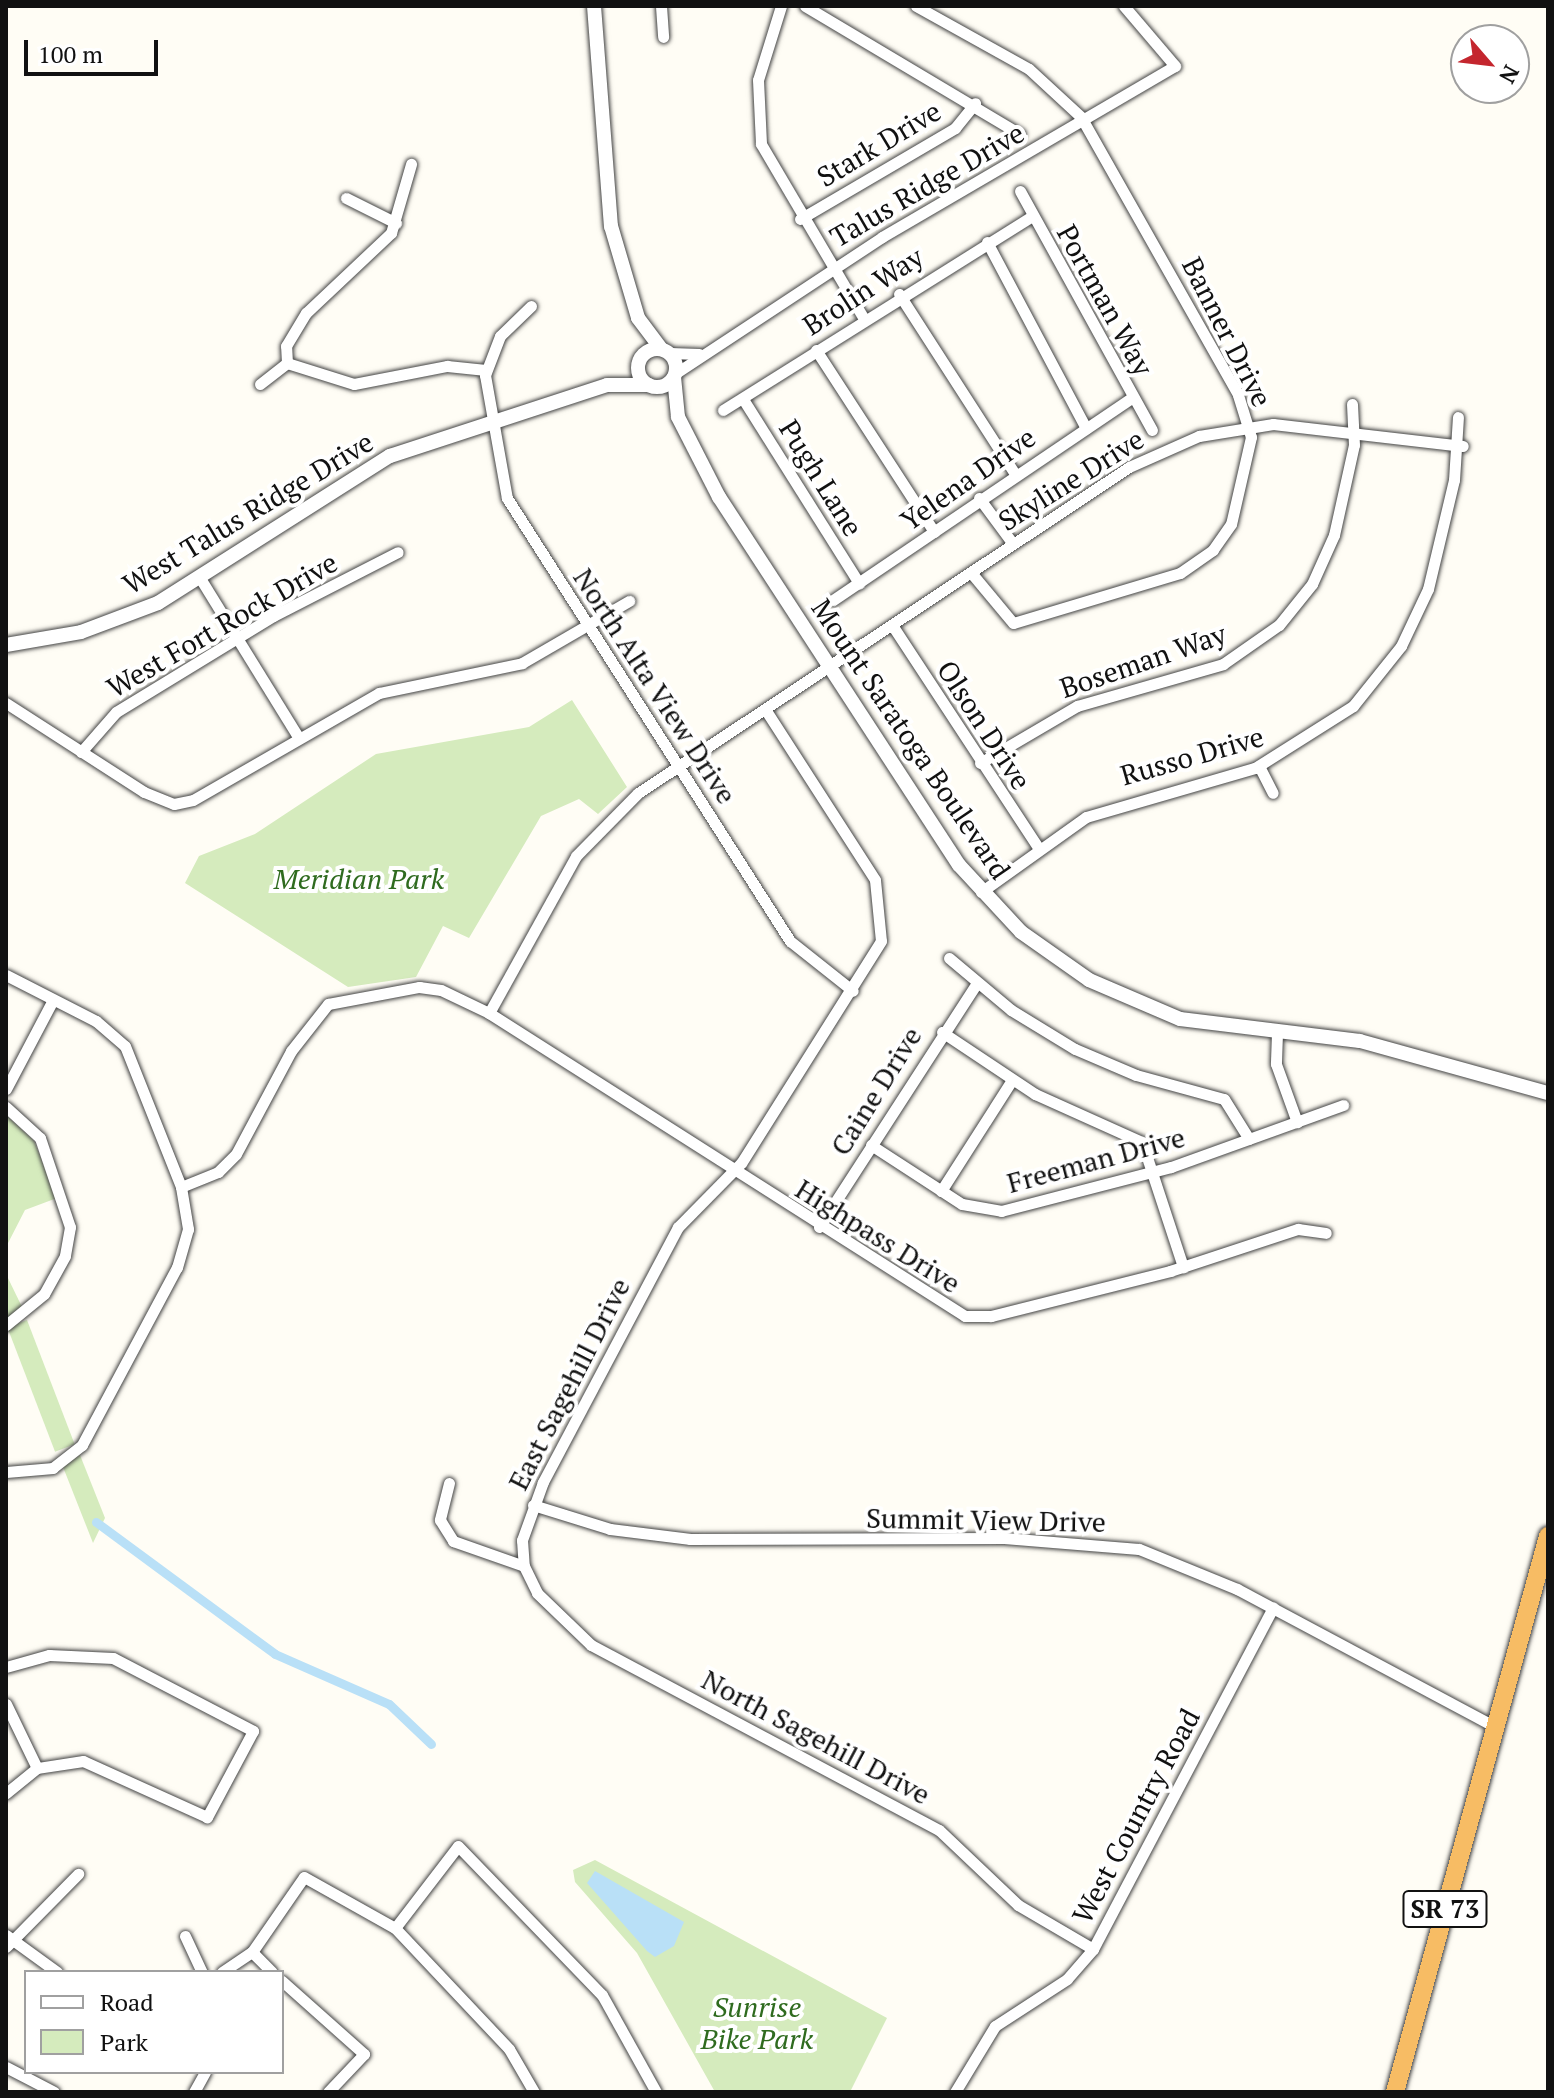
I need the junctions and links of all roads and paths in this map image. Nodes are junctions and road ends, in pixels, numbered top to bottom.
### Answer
1 (594, 6) edge
2 (661, 6) edge
3 (781, 6) edge
4 (805, 6) edge
5 (916, 6) edge
6 (1124, 6) edge
7 (663, 37) dead end
8 (975, 103) junction
9 (1083, 119) junction
10 (1020, 134) dead end
11 (411, 164) dead end
12 (1020, 191) dead end
13 (346, 198) dead end
14 (1032, 216) junction
15 (800, 219) junction
16 (396, 223) junction
17 (987, 242) junction
18 (832, 268) junction
19 (899, 294) junction
20 (531, 306) dead end
21 (863, 317) junction
22 (638, 318) junction
23 (816, 350) junction
24 (665, 351) junction
25 (707, 352) junction
26 (640, 360) junction
27 (287, 363) junction
28 (486, 370) junction
29 (675, 375) junction
30 (260, 384) dead end
31 (607, 385) junction
32 (651, 386) junction
33 (1131, 398) junction
34 (743, 399) junction
35 (1352, 404) dead end
36 (723, 410) dead end
37 (678, 417) junction
38 (1458, 417) dead end
39 (489, 423) junction
40 (1249, 426) junction
41 (1086, 428) junction
42 (1354, 428) junction
43 (1152, 430) dead end
44 (1460, 446) junction
45 (1015, 474) junction
46 (979, 498) junction
47 (934, 532) junction
48 (1013, 544) junction
49 (398, 552) dead end
50 (973, 575) junction
51 (200, 578) junction
52 (859, 583) junction
53 (833, 600) dead end
54 (629, 601) dead end
55 (588, 628) junction
56 (894, 628) junction
57 (235, 639) junction
58 (6, 645) edge
59 (831, 668) junction
60 (6, 703) edge
61 (765, 709) junction
62 (297, 735) junction
63 (81, 752) junction
64 (980, 763) junction
65 (678, 766) junction
66 (1259, 766) junction
67 (1273, 793) dead end
68 (1037, 846) junction
69 (981, 892) junction
70 (949, 958) dead end
71 (6, 975) edge
72 (977, 983) junction
73 (853, 991) junction
74 (53, 1000) junction
75 (489, 1013) junction
76 (942, 1032) junction
77 (1277, 1033) junction
78 (1012, 1080) junction
79 (6, 1089) edge
80 (1548, 1093) edge
81 (1343, 1105) dead end
82 (6, 1107) edge
83 (1297, 1122) junction
84 (1249, 1139) junction
85 (871, 1145) junction
86 (733, 1172) junction
87 (1155, 1172) junction
88 (181, 1187) junction
89 (941, 1191) junction
90 (819, 1227) junction
91 (1326, 1233) dead end
92 (1183, 1267) junction
93 (7, 1324) edge
94 (6, 1472) edge
95 (449, 1483) dead end
96 (533, 1505) junction
97 (1548, 1536) edge
98 (524, 1566) junction
99 (1273, 1608) junction
100 (6, 1667) edge
101 (6, 1704) edge
102 (1494, 1726) junction
103 (37, 1768) junction
104 (6, 1793) edge
105 (78, 1874) dead end
106 (395, 1928) junction
107 (185, 1936) dead end
108 (8, 1941) edge
109 (1093, 1949) junction
110 (252, 1952) junction
111 (54, 1970) edge
112 (201, 1970) edge
113 (225, 1970) edge
114 (270, 1970) edge
115 (284, 1983) edge
116 (6, 2067) edge
117 (204, 2074) edge
118 (529, 2090) edge
119 (54, 2092) edge
120 (194, 2092) edge
121 (328, 2092) edge
122 (656, 2092) edge
123 (955, 2092) edge
124 (1395, 2092) edge

1 - 22 street
2 - 7 street
3 - 15 street
4 - 8 street
5 - 9 street, Banner Drive
6 - 9 street, Talus Ridge Drive
8 - 10 street
8 - 15 street, Stark Drive
9 - 18 street, Talus Ridge Drive
9 - 40 street, Banner Drive
11 - 16 street
12 - 14 street, Portman Way
13 - 16 street
14 - 17 street, Brolin Way
14 - 33 street, Portman Way
15 - 18 street
16 - 27 street
17 - 19 street, Brolin Way
17 - 41 street
18 - 21 street
18 - 25 street, Talus Ridge Drive
19 - 21 street, Brolin Way
19 - 45 street
20 - 28 street
21 - 23 street, Brolin Way
22 - 24 street
22 - 26 street
23 - 34 street, Brolin Way
23 - 47 street
24 - 25 street
24 - 26 street, West Talus Ridge Drive
24 - 29 street, Mount Saratoga Boulevard
25 - 29 street, Talus Ridge Drive
26 - 31 street, West Talus Ridge Drive
26 - 32 street, Mount Saratoga Boulevard
27 - 28 street
27 - 30 street
28 - 39 street, North Alta View Drive
29 - 32 street
29 - 37 street, Mount Saratoga Boulevard
31 - 32 street, West Talus Ridge Drive
31 - 39 street, West Talus Ridge Drive
32 - 37 street, Mount Saratoga Boulevard
33 - 41 street, Yelena Drive
33 - 43 street, Portman Way
34 - 36 street, Brolin Way
34 - 52 street, Pugh Lane
35 - 42 street, Boseman Way
37 - 59 street, Mount Saratoga Boulevard
38 - 44 street, Russo Drive
39 - 51 street, West Talus Ridge Drive
39 - 55 street, North Alta View Drive
40 - 42 street, Skyline Drive
40 - 48 street, Skyline Drive
40 - 50 street, Banner Drive
41 - 45 street, Yelena Drive
42 - 44 street, Skyline Drive
42 - 64 street, Boseman Way
44 - 66 street, Russo Drive
45 - 46 street, Yelena Drive
46 - 47 street, Yelena Drive
46 - 48 street
47 - 52 street, Yelena Drive
48 - 50 street, Skyline Drive
49 - 57 street, West Fort Rock Drive
50 - 56 street, Skyline Drive
51 - 57 street
51 - 58 street, West Talus Ridge Drive
52 - 53 street, Yelena Drive
54 - 55 street
55 - 62 street
55 - 65 street, North Alta View Drive
56 - 59 street, Skyline Drive
56 - 64 street, Olson Drive
57 - 62 street
57 - 63 street, West Fort Rock Drive
59 - 61 street, Skyline Drive
59 - 69 street, Mount Saratoga Boulevard
60 - 63 street
61 - 65 street, Skyline Drive
61 - 73 street
62 - 63 street
64 - 68 street, Olson Drive
65 - 73 street, North Alta View Drive
65 - 75 street, Skyline Drive
66 - 67 street
66 - 68 street, Russo Drive
68 - 69 street, Russo Drive
69 - 77 street, Mount Saratoga Boulevard
70 - 72 street
71 - 74 street
72 - 76 street, Caine Drive
72 - 84 street
73 - 86 street, East Sagehill Drive
74 - 79 street
74 - 88 street
75 - 86 street, Highpass Drive
75 - 88 street, Highpass Drive
76 - 78 street
76 - 85 street, Caine Drive
77 - 80 street, Mount Saratoga Boulevard
77 - 83 street
78 - 87 street
78 - 89 street
81 - 83 street, Freeman Drive
82 - 93 street
83 - 84 street, Freeman Drive
84 - 87 street, Freeman Drive
85 - 89 street, Freeman Drive
85 - 90 street, Caine Drive
86 - 90 street, Highpass Drive
86 - 96 street, East Sagehill Drive
87 - 89 street, Freeman Drive
87 - 92 street
88 - 94 street
90 - 92 street, Highpass Drive
91 - 92 street, Highpass Drive
95 - 98 street
96 - 98 street, East Sagehill Drive
96 - 99 street, Summit View Drive
97 - 102 highway, SR 73
98 - 109 street, North Sagehill Drive
99 - 102 street, Summit View Drive
99 - 109 street, West Country Road
100 - 103 street
101 - 103 street
102 - 124 highway, SR 73
103 - 104 street
105 - 108 street
106 - 110 street
106 - 118 street
106 - 122 street
107 - 112 street
108 - 111 street
109 - 123 street, West Country Road
110 - 113 street
110 - 114 street
115 - 121 street
116 - 119 street
117 - 120 street

